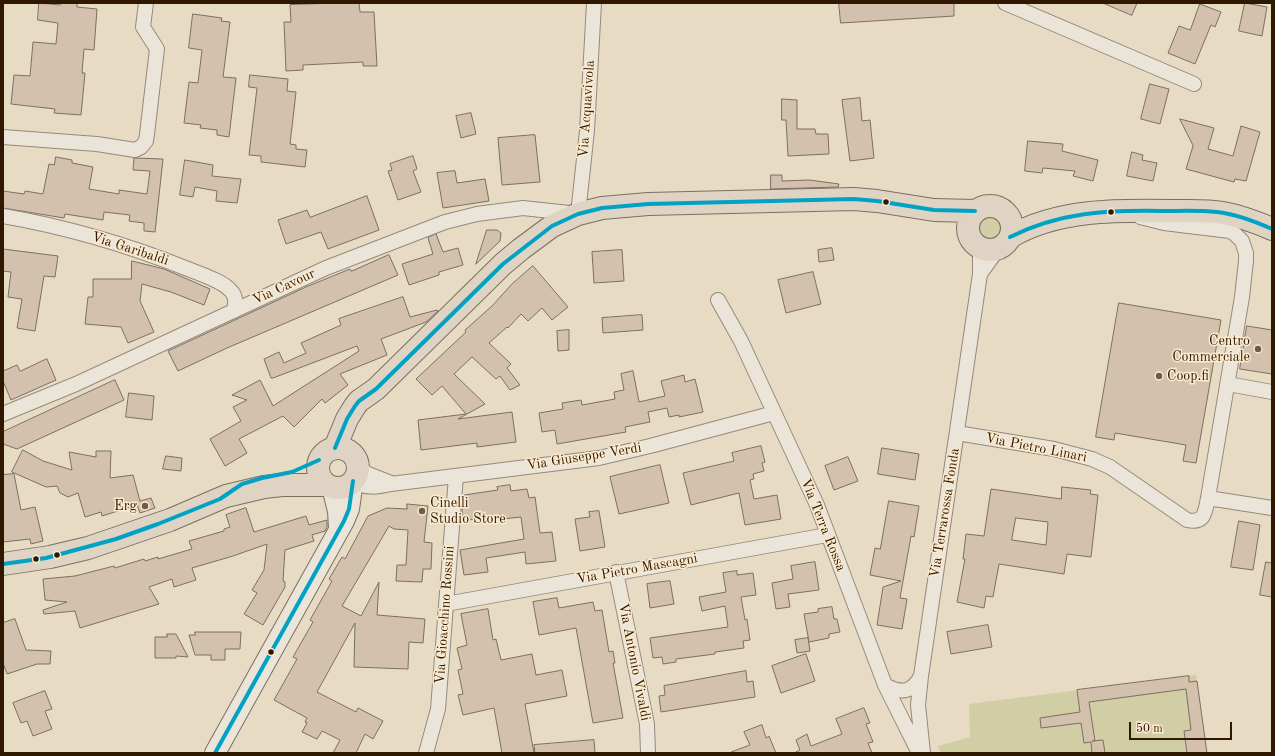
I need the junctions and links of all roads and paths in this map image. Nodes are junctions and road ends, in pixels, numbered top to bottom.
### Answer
1 (146, 3) edge
2 (594, 3) edge
3 (1005, 3) edge
4 (1194, 84) dead end
5 (3, 137) edge
6 (934, 210) junction
7 (975, 211) junction
8 (1119, 212) junction
9 (578, 214) junction
10 (1009, 215) junction
11 (1070, 215) junction
12 (3, 216) edge
13 (1272, 228) edge
14 (989, 241) junction
15 (980, 274) junction
16 (718, 300) dead end
17 (234, 311) junction
18 (1228, 384) junction
19 (1272, 392) edge
20 (774, 413) junction
21 (3, 414) edge
22 (957, 433) junction
23 (344, 462) junction
24 (456, 476) junction
25 (330, 486) junction
26 (226, 496) junction
27 (1208, 498) junction
28 (1272, 508) edge
29 (339, 530) junction
30 (827, 535) junction
31 (3, 564) edge
32 (616, 572) junction
33 (446, 604) junction
34 (921, 676) junction
35 (885, 685) junction
36 (215, 753) edge
37 (426, 753) edge
38 (648, 753) edge
39 (919, 753) edge
40 (923, 753) edge

1 - 5 street
2 - 9 street, Via Acquavivola
3 - 4 street
6 - 7 main road
6 - 9 main road
6 - 14 main road
7 - 10 main road
7 - 14 main road
8 - 11 main road
8 - 13 main road
8 - 18 street
9 - 17 street, Via Cavour
9 - 23 main road
10 - 11 main road
10 - 14 main road
11 - 14 main road
12 - 17 street, Via Garibaldi
14 - 15 street, Via Terrarossa Fonda
14 - 15 street, Via Terrarossa Fonda
15 - 22 street, Via Terrarossa Fonda
16 - 20 street, Via Terra Rossa
17 - 21 street, Via Cavour
18 - 19 street
18 - 27 street
20 - 24 street, Via Giuseppe Verdi
20 - 30 street, Via Terra Rossa
22 - 27 street, Via Pietro Linari
22 - 34 street, Via Terrarossa Fonda
23 - 24 street, Via Giuseppe Verdi
23 - 25 main road
23 - 25 main road
23 - 26 main road
23 - 29 main road
24 - 33 street, Via Gioacchino Rossini
25 - 26 main road
25 - 29 main road
26 - 31 main road
27 - 28 street
29 - 36 main road
30 - 32 street, Via Pietro Mascagni
30 - 35 street, Via Terra Rossa
32 - 33 street, Via Pietro Mascagni
32 - 38 street, Via Antonio Vivaldi
33 - 37 street, Via Gioacchino Rossini
34 - 35 street
34 - 40 street, Via Terrarossa Fonda
35 - 39 street, Via Terra Rossa

